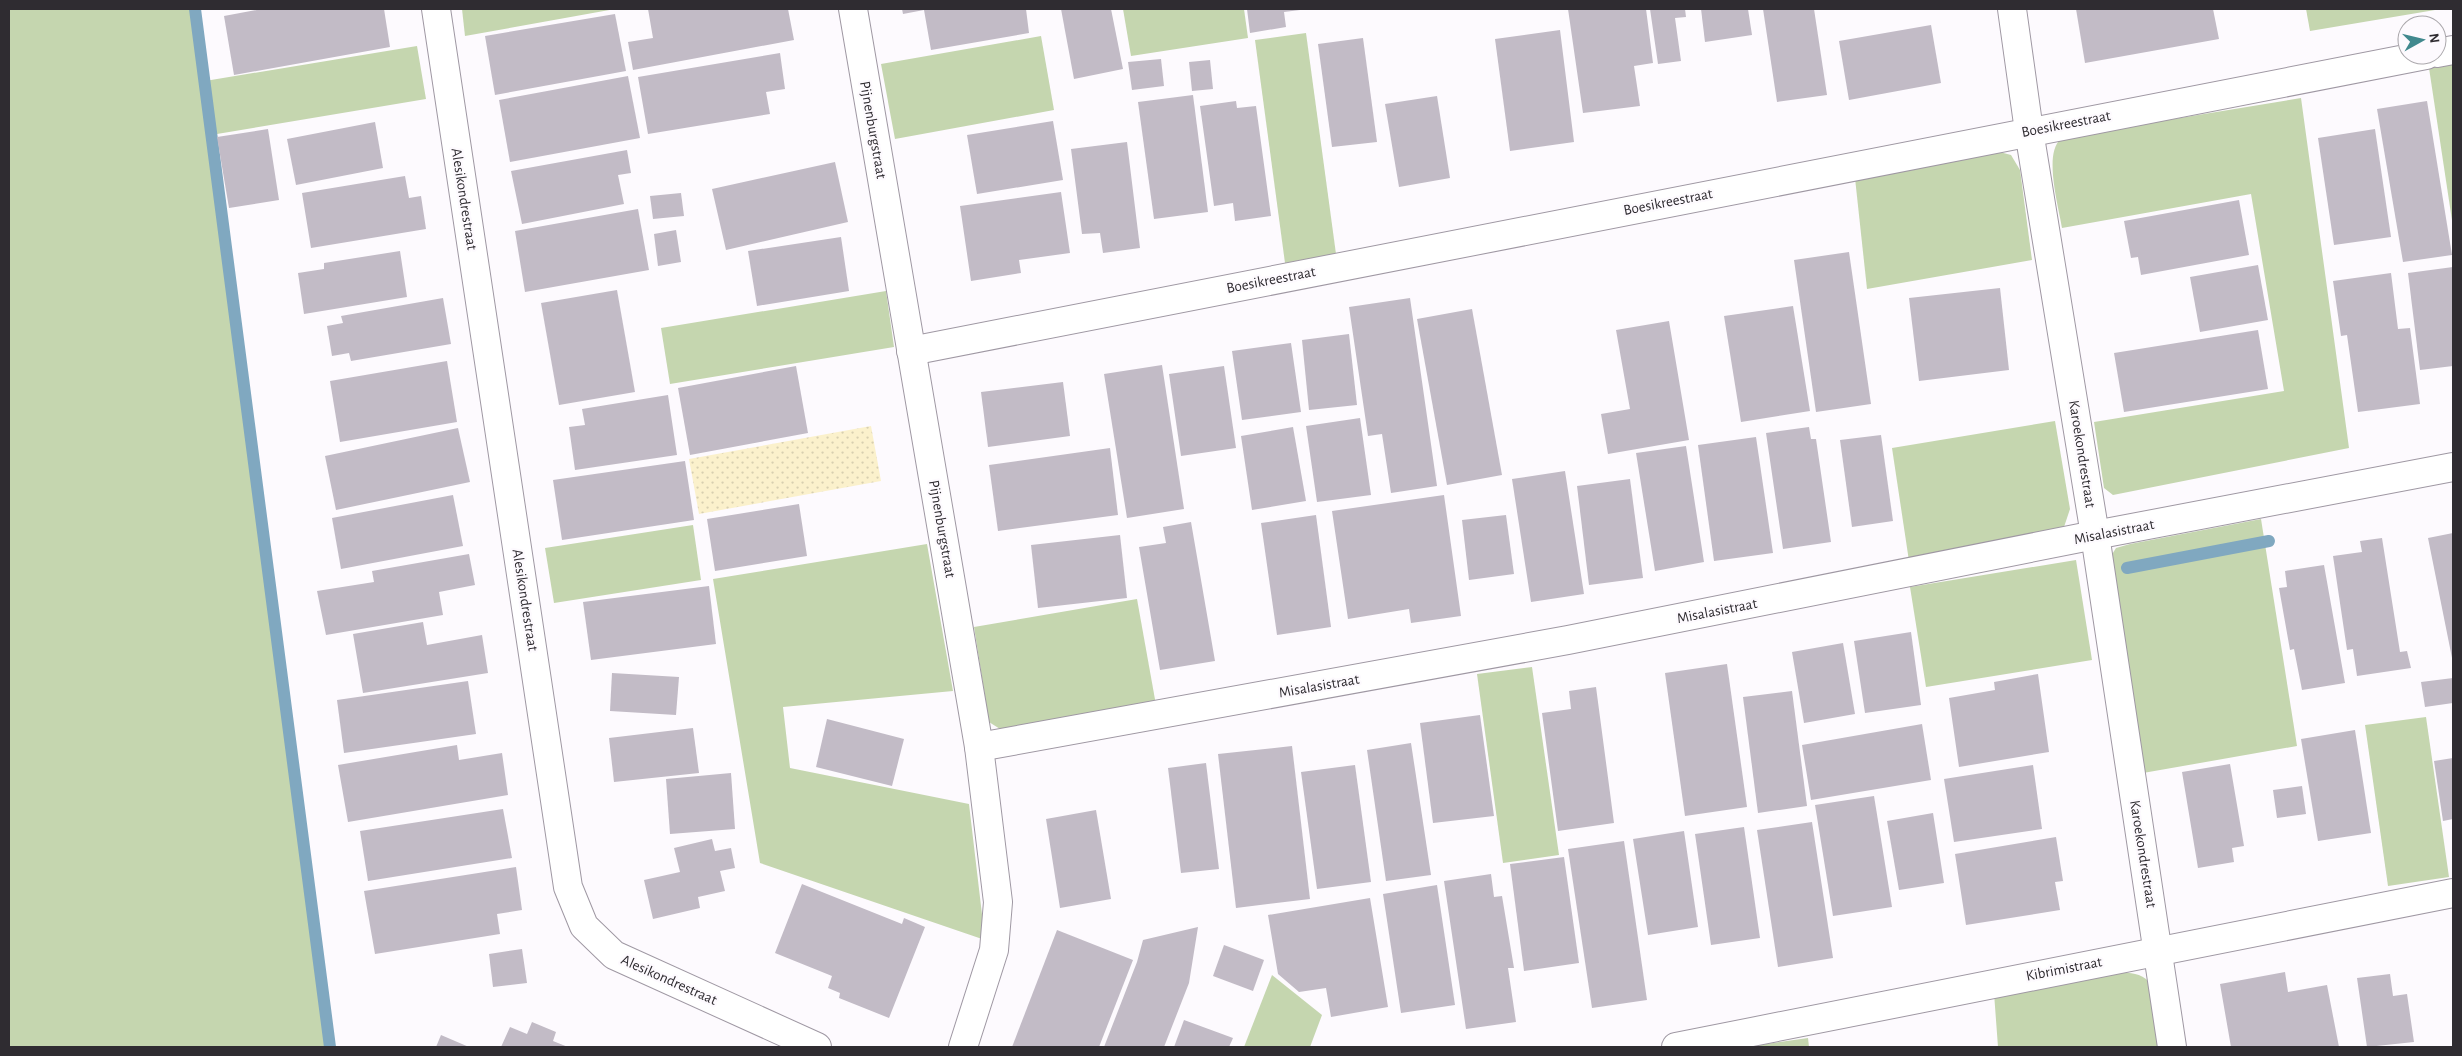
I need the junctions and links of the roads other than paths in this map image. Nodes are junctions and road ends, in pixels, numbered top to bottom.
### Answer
1 (436, 9) edge
2 (853, 9) edge
3 (2012, 9) edge
4 (2397, 61) edge
5 (2029, 131) junction
6 (911, 351) junction
7 (2453, 467) edge
8 (2095, 535) junction
9 (980, 747) junction
10 (2453, 892) edge
11 (2158, 950) junction
12 (817, 1047) edge
13 (962, 1047) edge
14 (1676, 1047) edge
15 (2172, 1047) edge

1 - 12 street, Alesikondrestraat
2 - 6 street, Pijnenburgstraat
3 - 5 street, Karoekondrestraat
4 - 5 street, Boesikreestraat
5 - 6 street, Boesikreestraat
5 - 8 street, Karoekondrestraat
6 - 9 street, Pijnenburgstraat
7 - 8 street, Misalasistraat
8 - 9 street, Misalasistraat
8 - 11 street, Karoekondrestraat
9 - 13 street, Pijnenburgstraat
10 - 11 street, Kibrimistraat
11 - 14 street, Kibrimistraat
11 - 15 street, Karoekondrestraat

